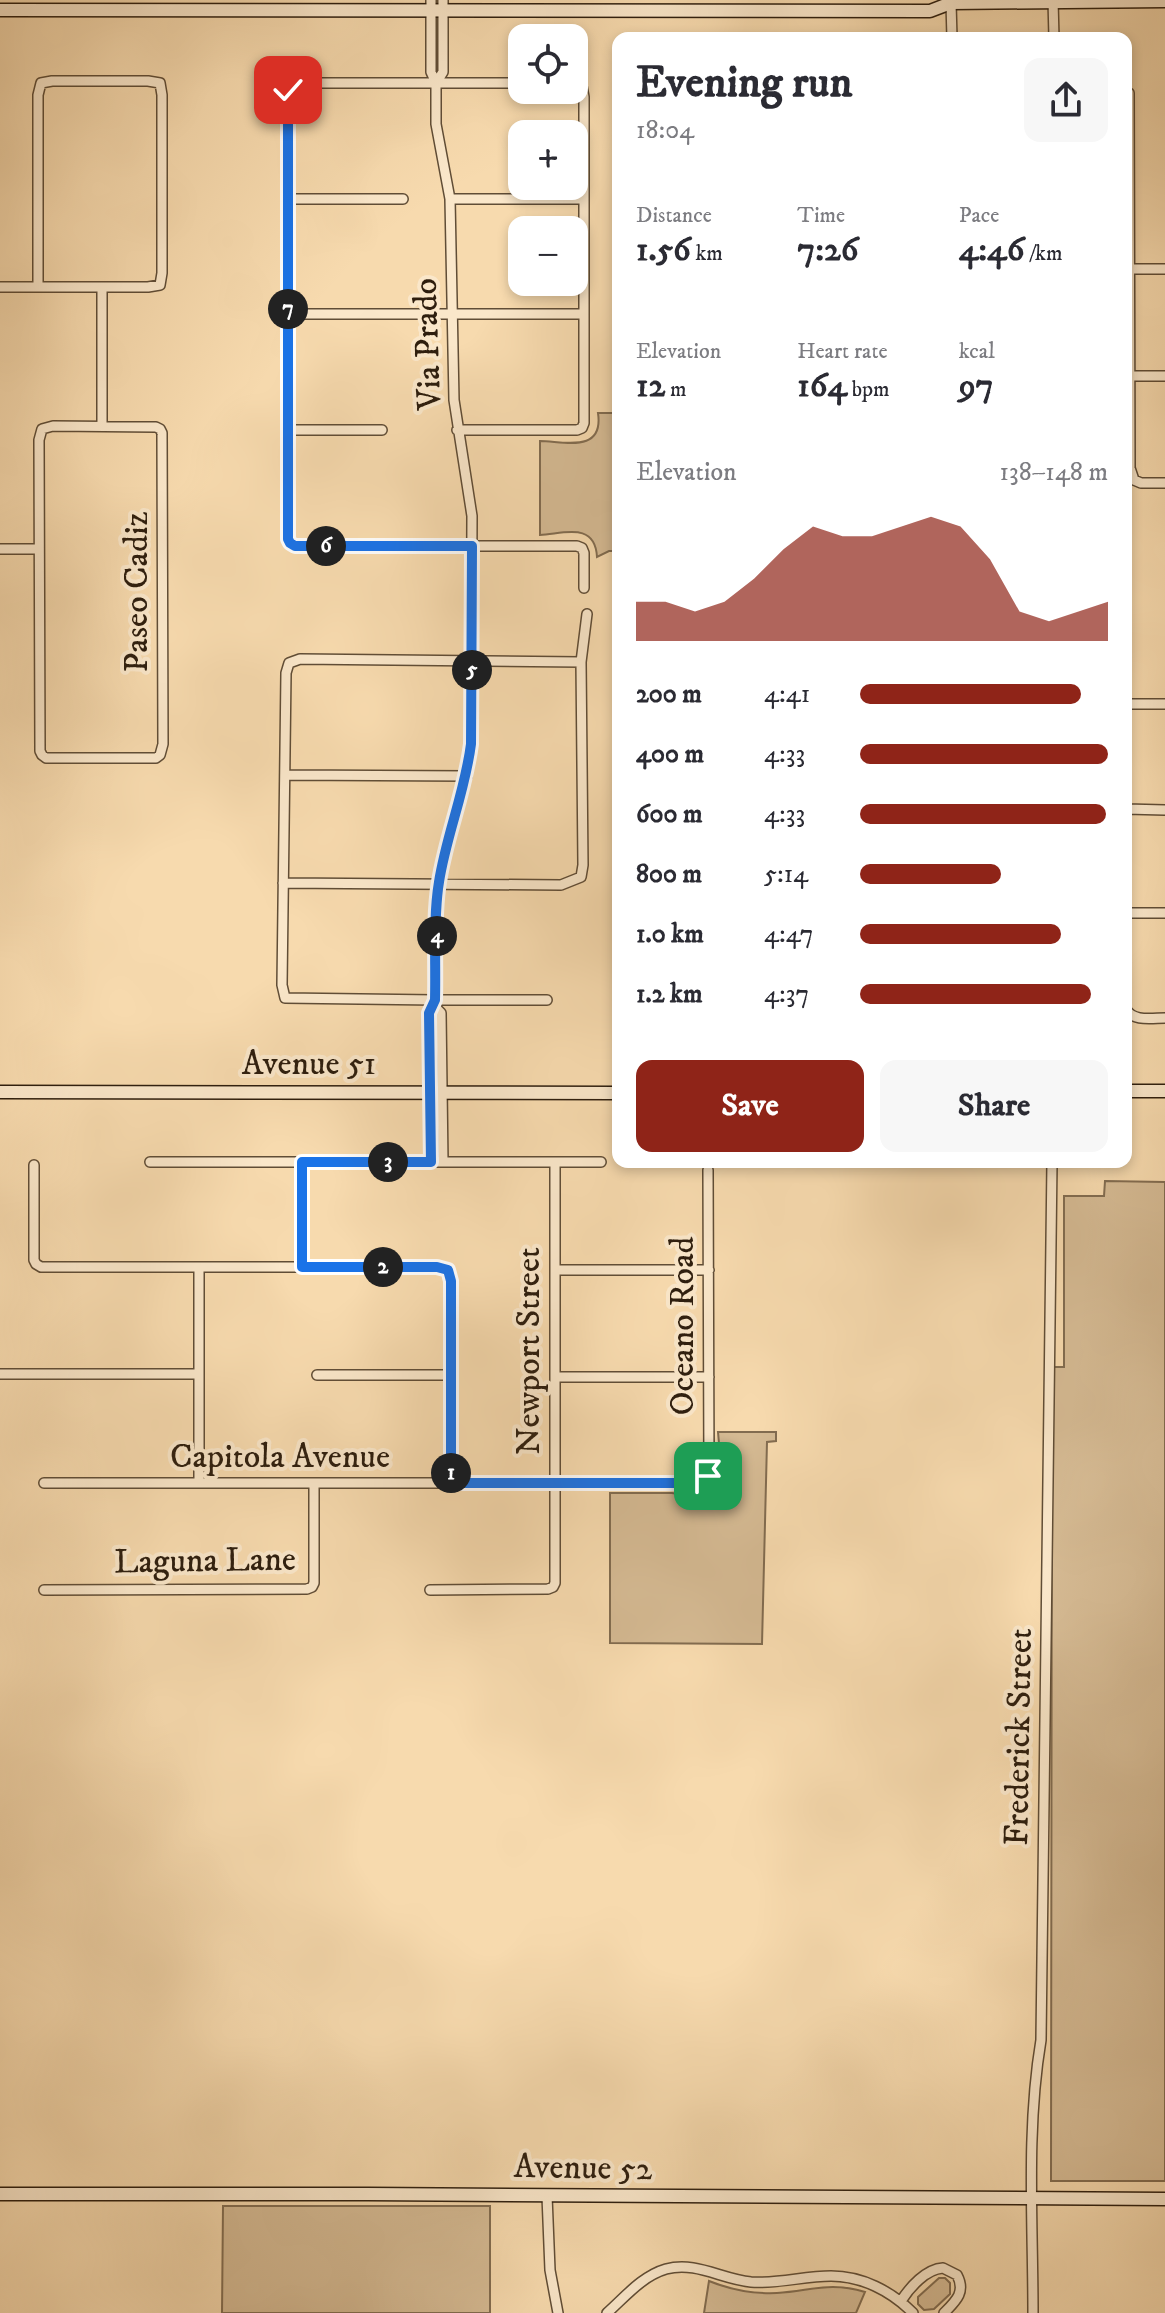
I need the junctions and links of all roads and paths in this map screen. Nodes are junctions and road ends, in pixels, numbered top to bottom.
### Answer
1 (136, 0) edge
2 (153, 0) edge
3 (1053, 1) edge
4 (1165, 1) edge
5 (948, 2) edge
6 (441, 5) edge
7 (740, 5) edge
8 (0, 10) edge
9 (39, 10) junction
10 (263, 10) junction
11 (951, 32) edge
12 (1054, 32) edge
13 (436, 83) junction
14 (508, 83) edge
15 (288, 199) junction
16 (403, 199) dead end
17 (450, 199) junction
18 (508, 199) edge
19 (584, 200) edge
20 (1132, 269) edge
21 (1165, 269) edge
22 (0, 287) edge
23 (38, 287) junction
24 (102, 287) junction
25 (288, 314) junction
26 (452, 314) junction
27 (584, 314) junction
28 (1132, 376) edge
29 (1165, 376) edge
30 (102, 426) junction
31 (288, 430) junction
32 (382, 430) dead end
33 (457, 430) junction
34 (1132, 474) edge
35 (1165, 483) edge
36 (472, 546) junction
37 (0, 549) edge
38 (39, 549) junction
39 (584, 588) dead end
40 (587, 614) dead end
41 (472, 662) junction
42 (581, 662) junction
43 (1132, 704) edge
44 (1165, 704) edge
45 (285, 775) junction
46 (467, 776) junction
47 (1132, 809) edge
48 (1165, 810) edge
49 (283, 883) junction
50 (438, 886) junction
51 (1165, 913) edge
52 (1132, 915) edge
53 (547, 1000) dead end
54 (434, 1003) junction
55 (1132, 1014) edge
56 (1165, 1018) edge
57 (1132, 1091) edge
58 (1165, 1091) edge
59 (0, 1092) edge
60 (437, 1093) junction
61 (612, 1093) edge
62 (150, 1162) dead end
63 (302, 1162) junction
64 (431, 1162) junction
65 (443, 1162) junction
66 (555, 1162) junction
67 (601, 1162) dead end
68 (34, 1165) dead end
69 (1052, 1168) edge
70 (708, 1170) dead end
71 (199, 1267) junction
72 (302, 1267) junction
73 (555, 1270) junction
74 (709, 1270) junction
75 (0, 1374) edge
76 (199, 1374) junction
77 (317, 1375) dead end
78 (451, 1375) junction
79 (555, 1377) junction
80 (709, 1377) junction
81 (706, 1481) joint
82 (44, 1483) dead end
83 (199, 1483) junction
84 (314, 1483) junction
85 (451, 1483) junction
86 (555, 1483) junction
87 (44, 1590) dead end
88 (430, 1590) dead end
89 (0, 2194) edge
90 (547, 2196) junction
91 (1033, 2199) junction
92 (1165, 2199) edge
93 (901, 2301) junction
94 (558, 2313) edge
95 (607, 2313) edge
96 (913, 2313) edge
97 (944, 2313) edge
98 (1033, 2313) edge

1 - 9 main road
2 - 10 main road
3 - 4 main road
3 - 5 main road
3 - 12 street
5 - 7 main road
5 - 11 street
6 - 7 main road
6 - 10 main road
6 - 13 street, Via Prado
8 - 9 main road
9 - 10 main road
13 - 14 street
13 - 15 street
13 - 17 street, Via Prado
15 - 16 street
15 - 25 street
17 - 18 street
17 - 26 street, Via Prado
19 - 27 street
20 - 21 street
22 - 23 street
23 - 24 street
23 - 24 street
24 - 30 street
25 - 26 street
25 - 31 street
26 - 27 street
26 - 33 street, Via Prado
27 - 33 street
28 - 29 street
30 - 38 street
30 - 38 street, Paseo Cadiz
31 - 32 street
31 - 36 street
33 - 36 street, Via Prado
34 - 35 street
36 - 39 street
36 - 41 street, Via Prado
37 - 38 street
40 - 42 street
41 - 42 street
41 - 45 street
41 - 46 street, Via Prado
42 - 50 street
43 - 44 street
45 - 46 street
45 - 49 street
46 - 50 street, Via Prado
47 - 48 street
49 - 50 street
49 - 54 street
50 - 54 street, Via Prado
51 - 52 street
53 - 54 street
54 - 60 street, Via Prado
55 - 56 street
57 - 58 main road
59 - 60 main road, Avenue 51
60 - 61 main road, Avenue 51
60 - 64 street
60 - 65 street
62 - 63 street
63 - 64 street
63 - 72 street
64 - 65 street
65 - 66 street
66 - 67 street
66 - 73 street, Newport Street
68 - 71 street
69 - 91 street, Frederick Street
70 - 74 street, Oceano Road
71 - 72 street
71 - 76 street
72 - 78 street
73 - 74 street
73 - 79 street, Newport Street
74 - 80 street, Oceano Road
75 - 76 street
76 - 83 street
77 - 78 street
78 - 85 street
79 - 80 street
79 - 86 street, Newport Street
80 - 81 street, Oceano Road
81 - 86 street, Capitola Avenue
82 - 83 street, Capitola Avenue
83 - 84 street, Capitola Avenue
84 - 85 street, Capitola Avenue
84 - 87 street, Laguna Lane
85 - 86 street, Capitola Avenue
86 - 88 street, Newport Street
89 - 90 main road, Avenue 52
90 - 91 main road, Avenue 52
90 - 94 street
91 - 92 main road, Avenue 52
91 - 98 street, Frederick Street
93 - 95 street
93 - 96 street
93 - 97 street

